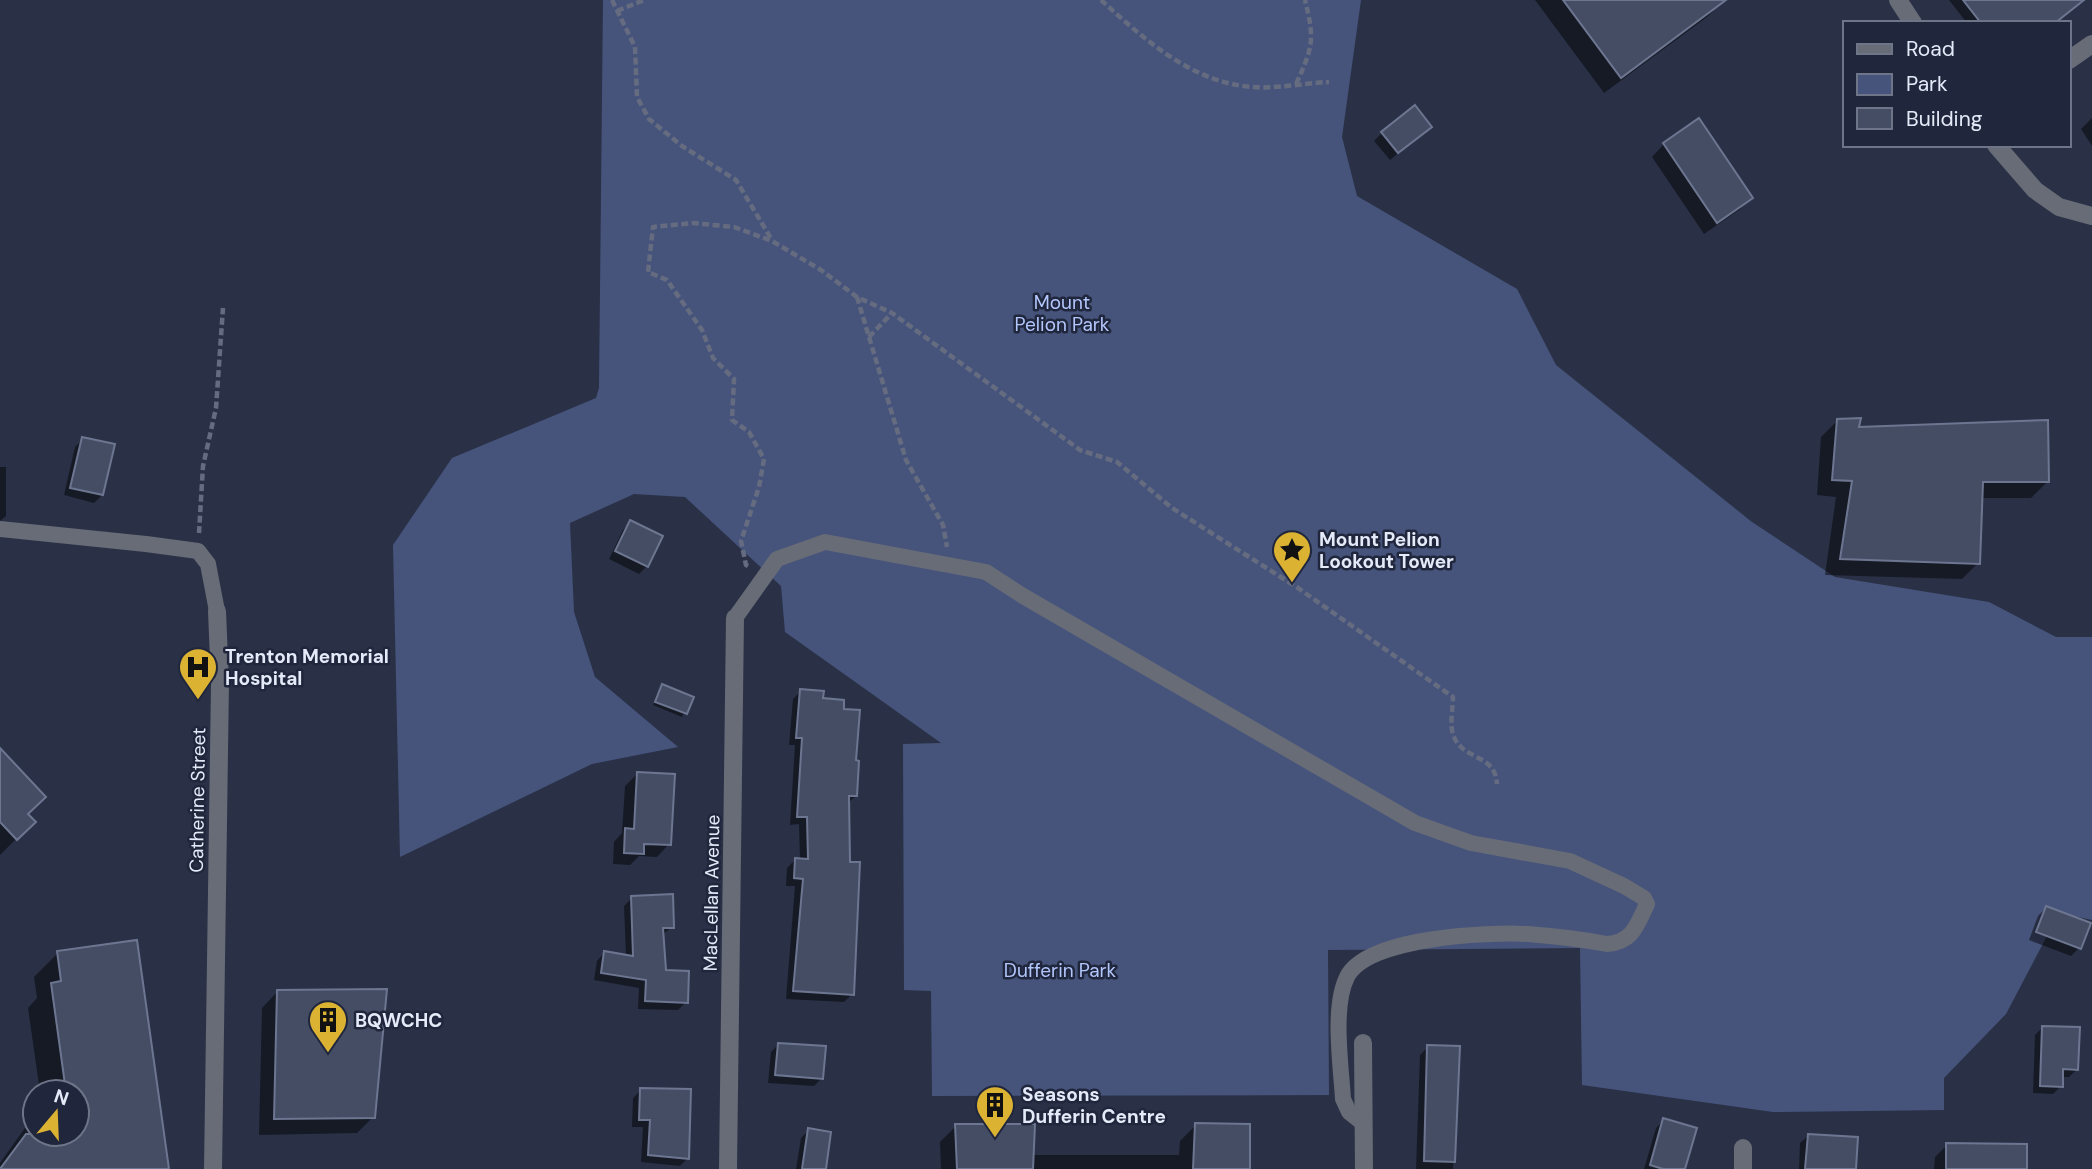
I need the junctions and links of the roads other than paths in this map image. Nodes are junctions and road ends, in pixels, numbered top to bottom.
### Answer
1 (1898, 0) edge
2 (1912, 21) edge
3 (2092, 44) edge
4 (2071, 59) edge
5 (1999, 147) edge
6 (2092, 216) edge
7 (0, 530) edge
8 (217, 611) joint
9 (735, 618) joint
10 (1363, 1043) dead end
11 (1364, 1124) junction
12 (1743, 1148) dead end
13 (213, 1169) edge
14 (728, 1169) edge
15 (1364, 1169) edge
16 (1743, 1169) edge

1 - 2 street
3 - 4 street
5 - 6 street
7 - 8 lane, Catherine Street
8 - 13 street, Catherine Street
9 - 11 lane
9 - 14 street, MacLellan Avenue
10 - 11 street
11 - 15 street
12 - 16 street

